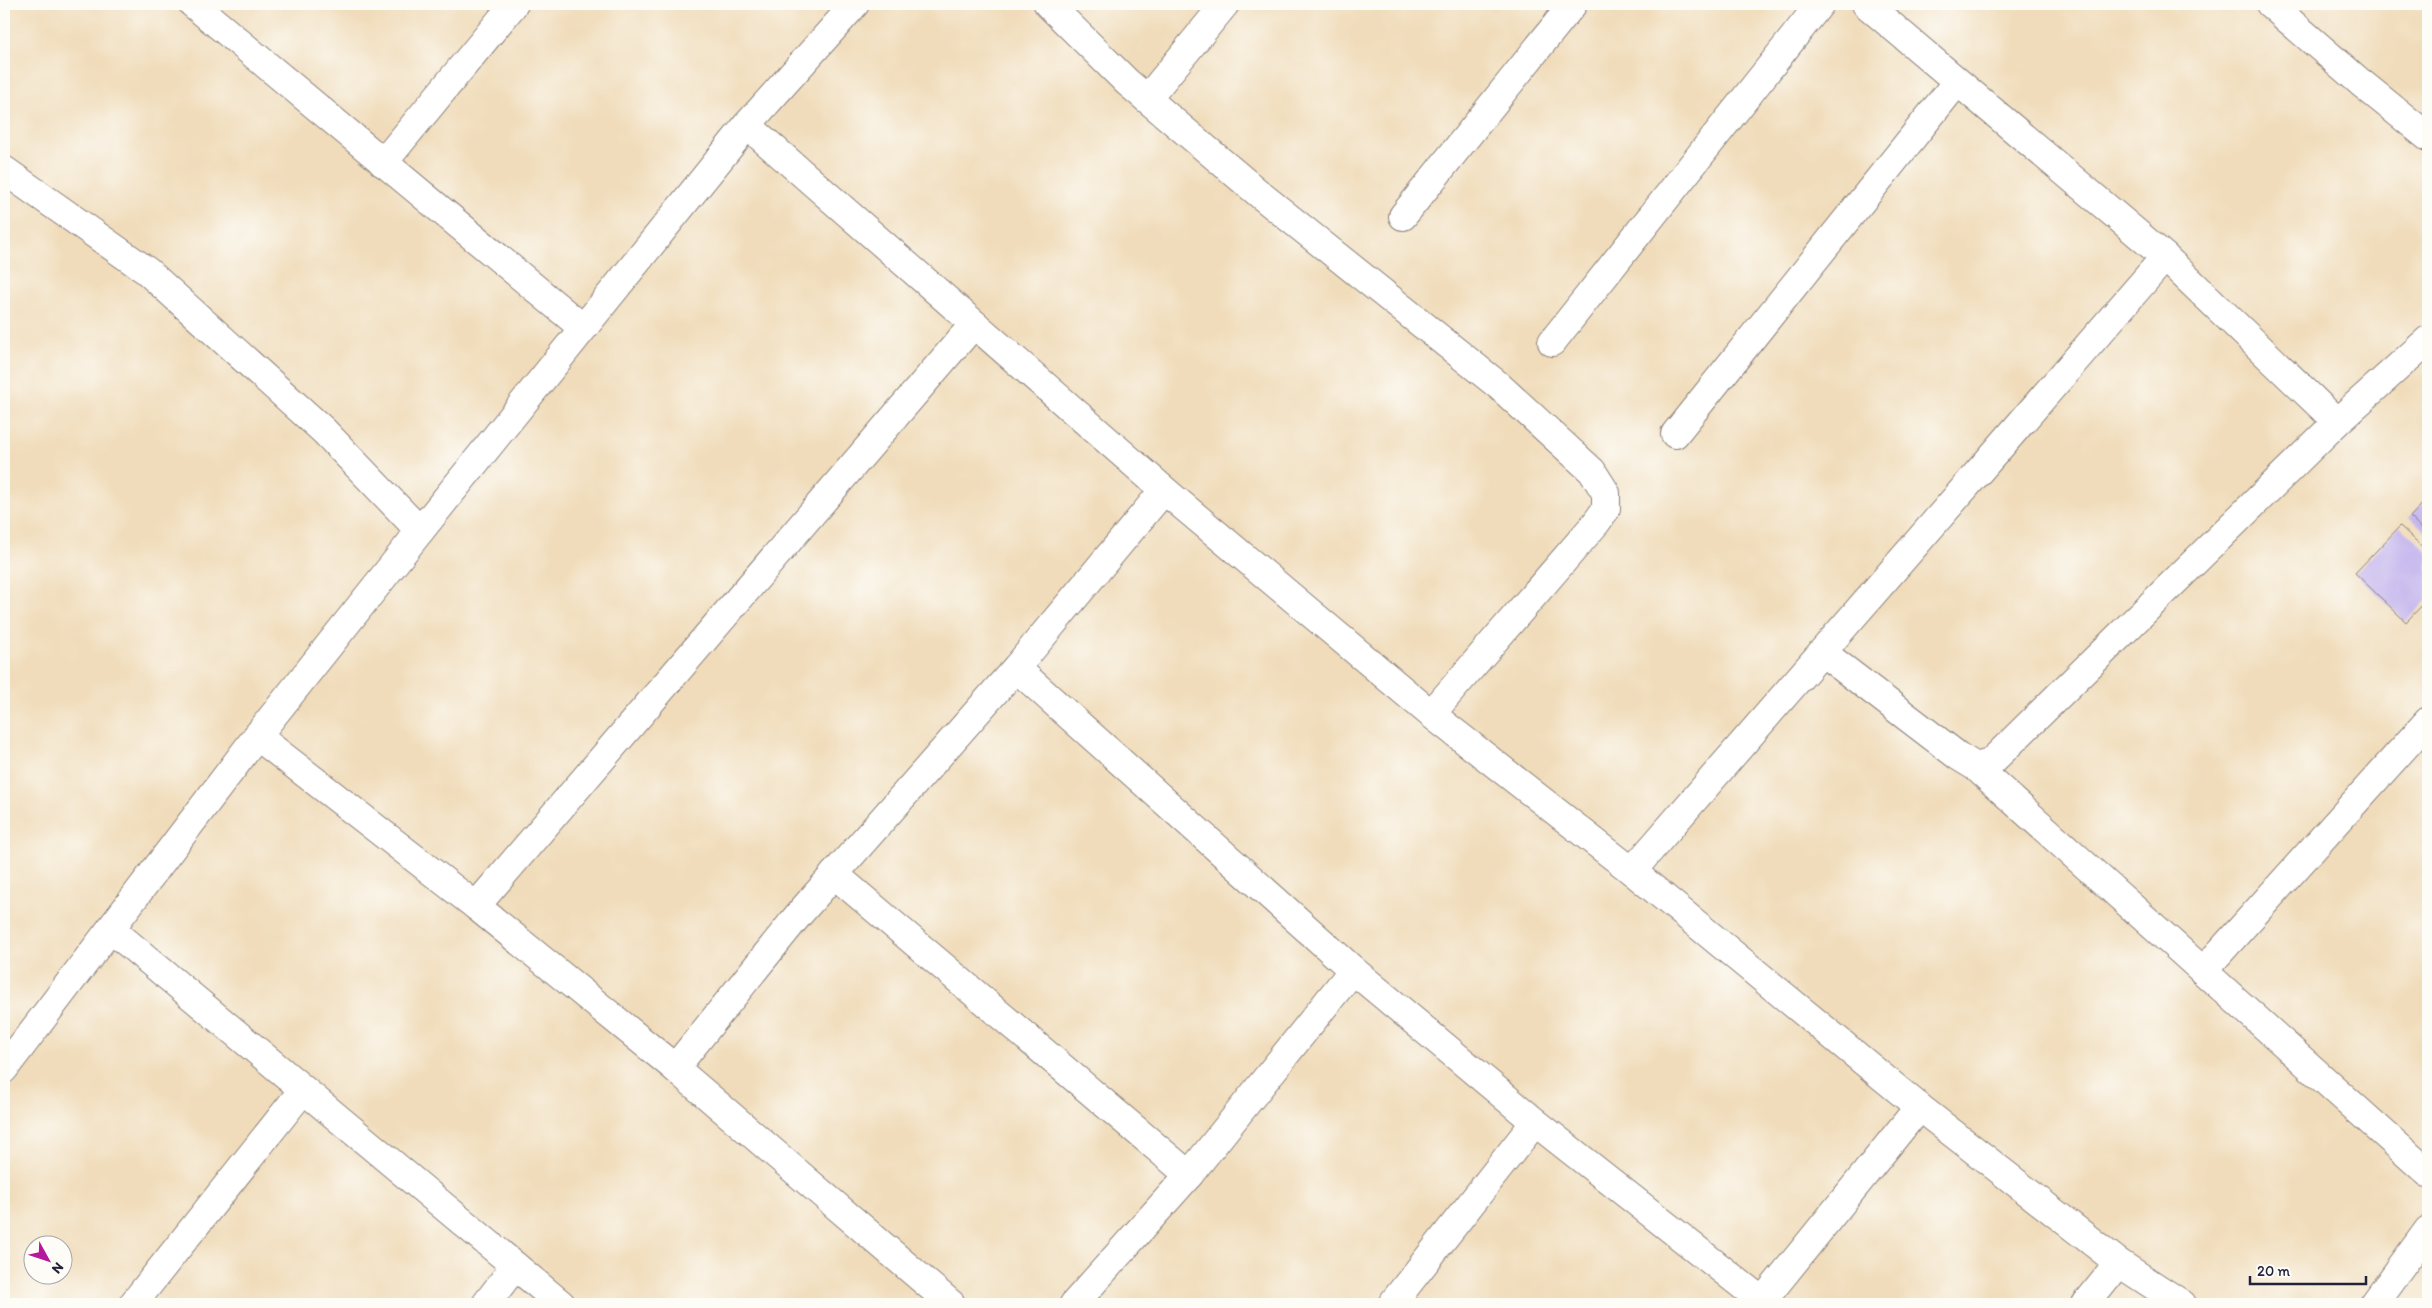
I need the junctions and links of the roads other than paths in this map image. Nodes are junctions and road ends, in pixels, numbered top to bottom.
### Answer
1 (193, 4) edge
2 (514, 4) edge
3 (855, 4) edge
4 (1048, 4) edge
5 (1225, 4) edge
6 (1573, 4) edge
7 (1820, 4) edge
8 (1866, 4) edge
9 (2270, 4) edge
10 (1957, 82) junction
11 (1147, 99) junction
12 (747, 125) junction
13 (2428, 137) edge
14 (384, 163) junction
15 (4, 170) edge
16 (1403, 216) dead end
17 (2165, 257) junction
18 (974, 324) junction
19 (583, 328) junction
20 (2428, 340) edge
21 (1552, 342) dead end
22 (2337, 422) junction
23 (1675, 434) dead end
24 (1164, 490) junction
25 (420, 531) junction
26 (1822, 652) junction
27 (1016, 668) junction
28 (1431, 714) junction
29 (2428, 721) edge
30 (257, 736) junction
31 (1976, 767) junction
32 (1632, 870) junction
33 (834, 874) junction
34 (476, 906) junction
35 (112, 930) junction
36 (1353, 970) junction
37 (2203, 971) junction
38 (674, 1068) junction
39 (4, 1069) edge
40 (303, 1090) junction
41 (1919, 1107) junction
42 (1535, 1122) junction
43 (2428, 1173) edge
44 (1189, 1175) junction
45 (2428, 1230) edge
46 (2119, 1263) junction
47 (515, 1266) junction
48 (1761, 1303) edge
49 (133, 1304) edge
50 (486, 1304) edge
51 (561, 1304) edge
52 (951, 1304) edge
53 (1074, 1304) edge
54 (1392, 1304) edge
55 (2086, 1304) edge
56 (2182, 1304) edge
57 (2374, 1304) edge

1 - 14 street
2 - 14 street
3 - 12 street
4 - 11 street
5 - 11 street
6 - 16 street
7 - 21 street
8 - 10 street
9 - 13 street
10 - 17 street
10 - 23 street
11 - 28 street
12 - 18 street
12 - 19 street
14 - 19 street
15 - 25 street
17 - 22 street
17 - 26 street
18 - 24 street
18 - 34 street
19 - 25 street
20 - 22 street
22 - 31 street
24 - 27 street
24 - 28 street
25 - 30 street
26 - 31 street
26 - 32 street
27 - 33 street
27 - 36 street
28 - 32 street
29 - 37 street
30 - 34 street
30 - 35 street
31 - 37 street
32 - 41 street
33 - 38 street
33 - 44 street
34 - 38 street
35 - 39 street
35 - 40 street
36 - 42 street
36 - 44 street
37 - 43 street
38 - 52 street
40 - 47 street
40 - 49 street
41 - 46 street
41 - 48 street
42 - 48 street
42 - 54 street
44 - 53 street
45 - 57 street
46 - 55 street
46 - 56 street
47 - 50 street
47 - 51 street

